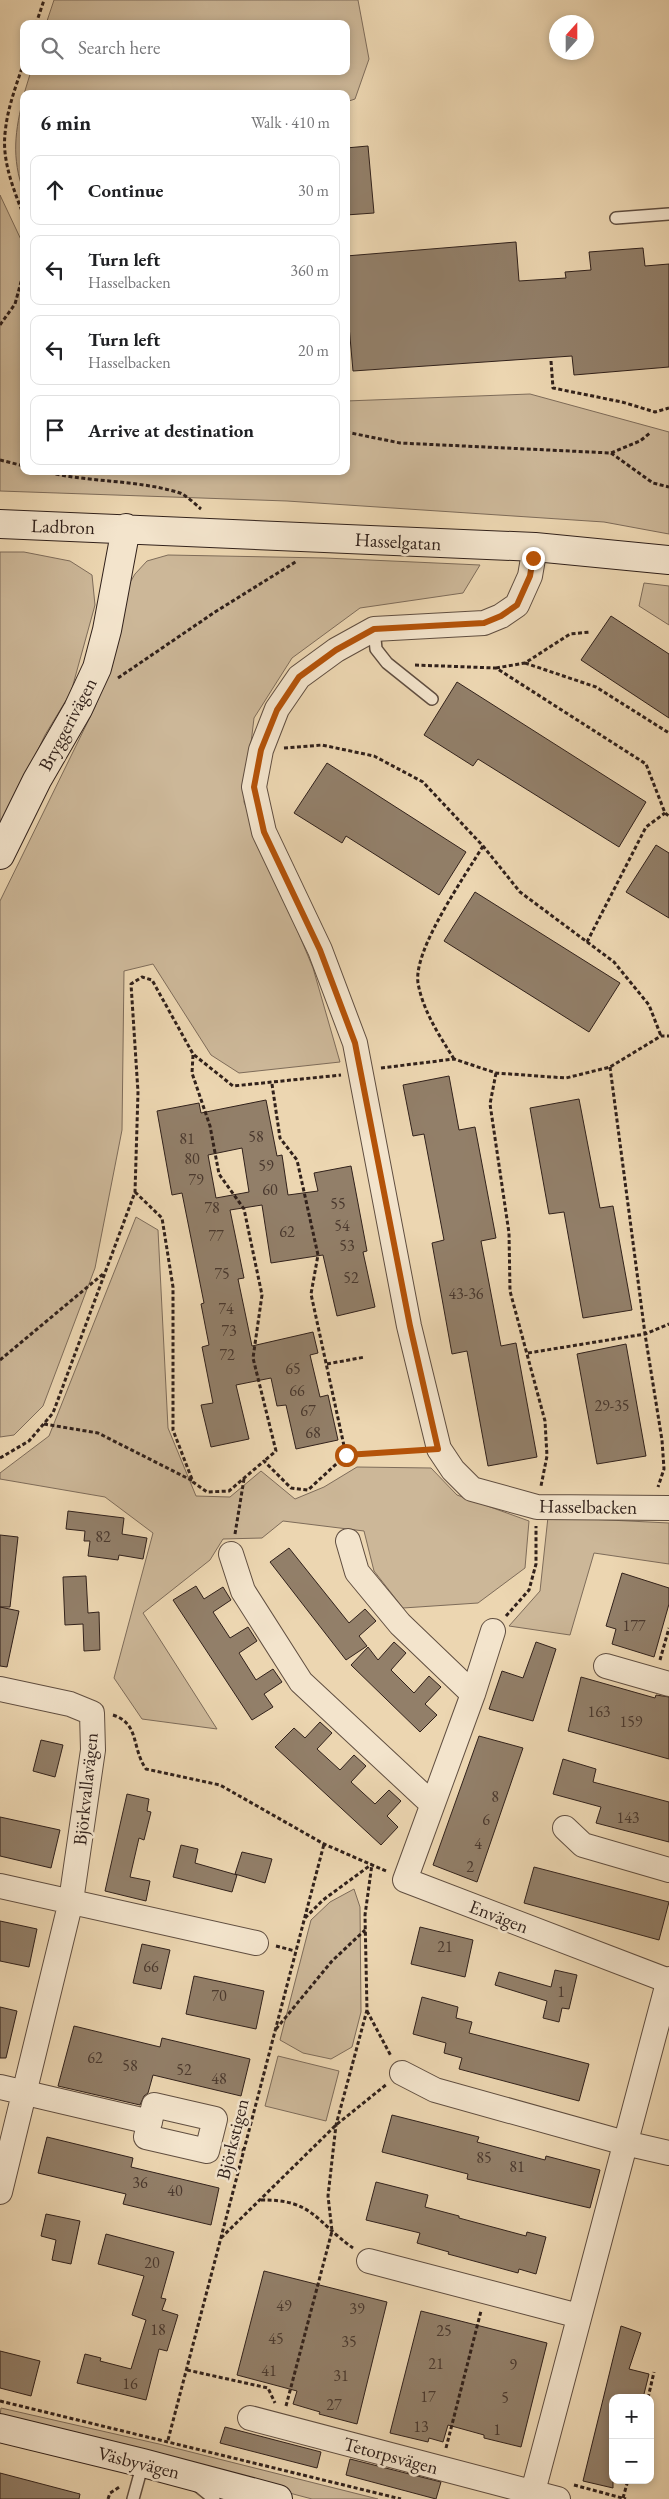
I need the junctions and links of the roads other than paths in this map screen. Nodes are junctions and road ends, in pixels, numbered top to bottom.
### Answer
1 (669, 214) edge
2 (616, 218) dead end
3 (0, 524) edge
4 (126, 528) junction
5 (535, 547) junction
6 (669, 560) edge
7 (374, 629) junction
8 (432, 699) dead end
9 (0, 855) edge
10 (661, 1508) edge
11 (348, 1541) dead end
12 (231, 1554) road end
13 (493, 1631) road end
14 (606, 1666) dead end
15 (662, 1682) edge
16 (0, 1689) edge
17 (473, 1694) junction
18 (432, 1804) junction
19 (565, 1828) dead end
20 (669, 1870) edge
21 (0, 1886) edge
22 (71, 1901) junction
23 (256, 1943) dead end
24 (669, 1980) edge
25 (402, 2073) road end
26 (0, 2087) edge
27 (24, 2093) junction
28 (150, 2122) dead end
29 (625, 2143) junction
30 (669, 2153) edge
31 (0, 2192) edge
32 (370, 2261) road end
33 (579, 2316) junction
34 (250, 2418) dead end
35 (0, 2428) edge
36 (143, 2463) junction
37 (181, 2473) junction
38 (533, 2489) edge
39 (133, 2499) edge
40 (214, 2499) edge
41 (278, 2499) edge
42 (558, 2499) edge

1 - 2 lane
3 - 4 street, Ladbron
4 - 5 street, Hasselgatan
4 - 9 street, Bryggerivägen
5 - 6 street, Hasselgatan
5 - 7 street, Hasselbacken
7 - 8 lane
7 - 10 street, Hasselbacken
11 - 17 street
12 - 18 street
13 - 17 street
14 - 15 street
16 - 22 street, Björkvallavägen
17 - 18 street
18 - 24 street, Envägen
19 - 20 street
21 - 22 street
22 - 23 street
22 - 27 street, Björkvallavägen
24 - 29 street
25 - 29 street
26 - 27 street
27 - 28 street
27 - 31 street, Björkvallavägen
29 - 30 street
29 - 33 street
32 - 33 street
33 - 38 street
34 - 38 street, Tetorpsvägen
35 - 36 street, Väsbyvägen
36 - 37 street, Väsbyvägen
36 - 39 lane
37 - 40 lane
37 - 41 street, Väsbyvägen
38 - 42 street, Tetorpsvägen

